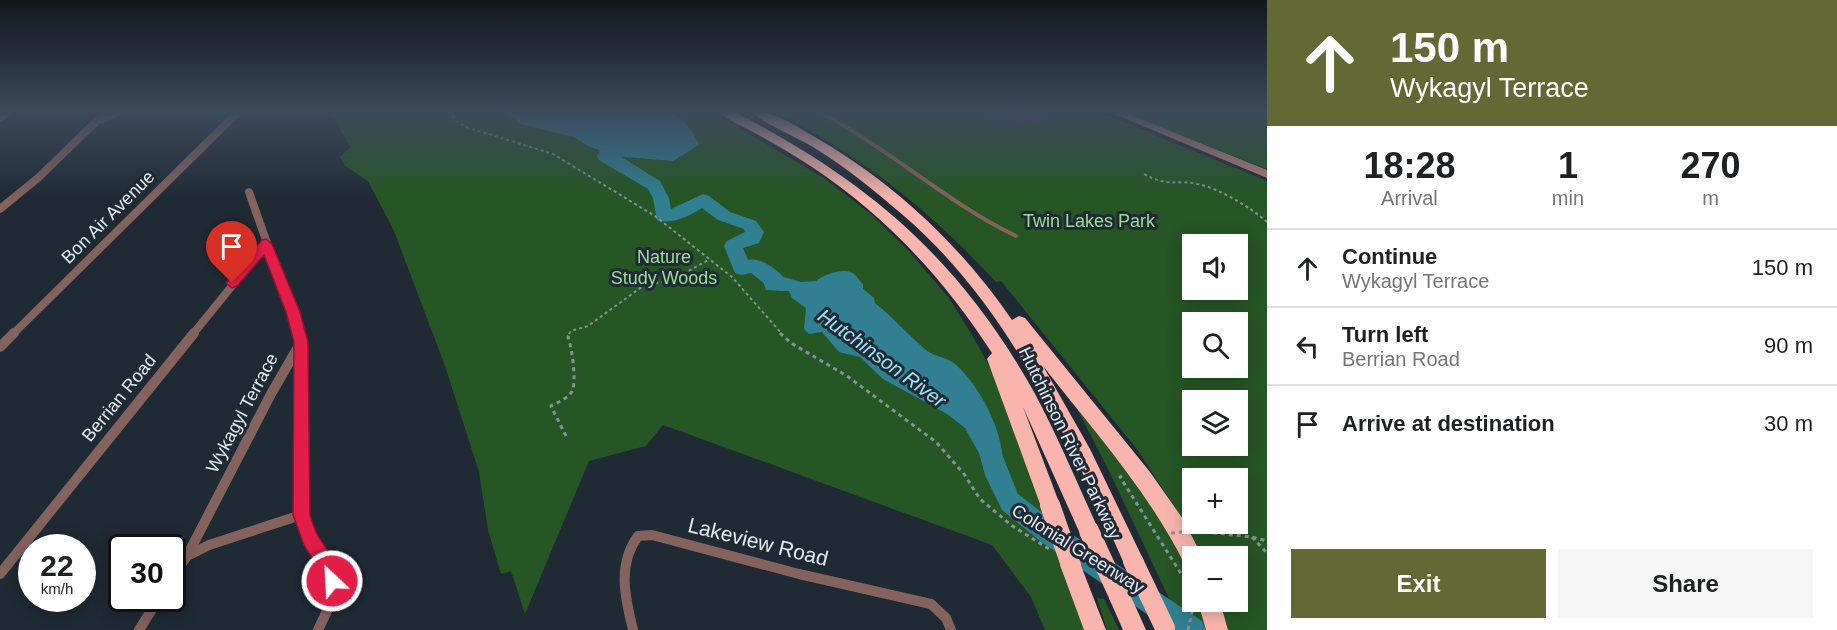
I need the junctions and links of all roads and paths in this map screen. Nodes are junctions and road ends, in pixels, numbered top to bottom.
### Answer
1 (77, 140) edge
2 (209, 140) edge
3 (509, 140) edge
4 (778, 140) edge
5 (811, 140) edge
6 (870, 140) edge
7 (1184, 140) edge
8 (1144, 174) dead end
9 (1267, 174) edge
10 (249, 192) dead end
11 (0, 209) edge
12 (1267, 222) edge
13 (1016, 236) dead end
14 (266, 244) junction
15 (710, 259) junction
16 (966, 270) junction
17 (986, 330) junction
18 (301, 342) junction
19 (0, 347) edge
20 (566, 436) dead end
21 (1128, 476) dead end
22 (301, 515) junction
23 (1166, 534) dead end
24 (1252, 537) junction
25 (1267, 541) edge
26 (1185, 546) edge
27 (1267, 553) edge
28 (187, 556) joint
29 (1064, 560) junction
30 (0, 574) edge
31 (1182, 574) edge
32 (150, 612) edge
33 (1193, 612) edge
34 (1212, 612) edge
35 (1166, 629) edge
36 (139, 630) edge
37 (318, 630) edge
38 (633, 630) edge
39 (951, 630) edge
40 (1095, 630) edge
41 (1135, 630) edge
42 (1188, 630) edge
43 (1217, 630) edge

1 - 11 street
2 - 19 street, Bon Air Avenue
3 - 15 path, Colonial Greenway
4 - 17 highway, Hutchinson River Parkway
5 - 16 highway, Hutchinson River Parkway
6 - 13 lane
7 - 9 main road
8 - 12 path
10 - 14 street, Wykagyl Terrace
14 - 18 street, Wykagyl Terrace
14 - 30 street, Berrian Road
15 - 20 path
15 - 29 path, Colonial Greenway
16 - 26 highway
16 - 35 highway, Hutchinson River Parkway, bridge
17 - 29 highway, bridge
17 - 41 highway, Hutchinson River Parkway, bridge
18 - 22 street
18 - 28 street, Wykagyl Terrace
21 - 31 path
22 - 28 street
22 - 37 street
23 - 24 path, bridge
24 - 25 path
24 - 27 path
29 - 40 highway
32 - 36 street
33 - 42 path
34 - 43 highway
38 - 39 street, Lakeview Road

